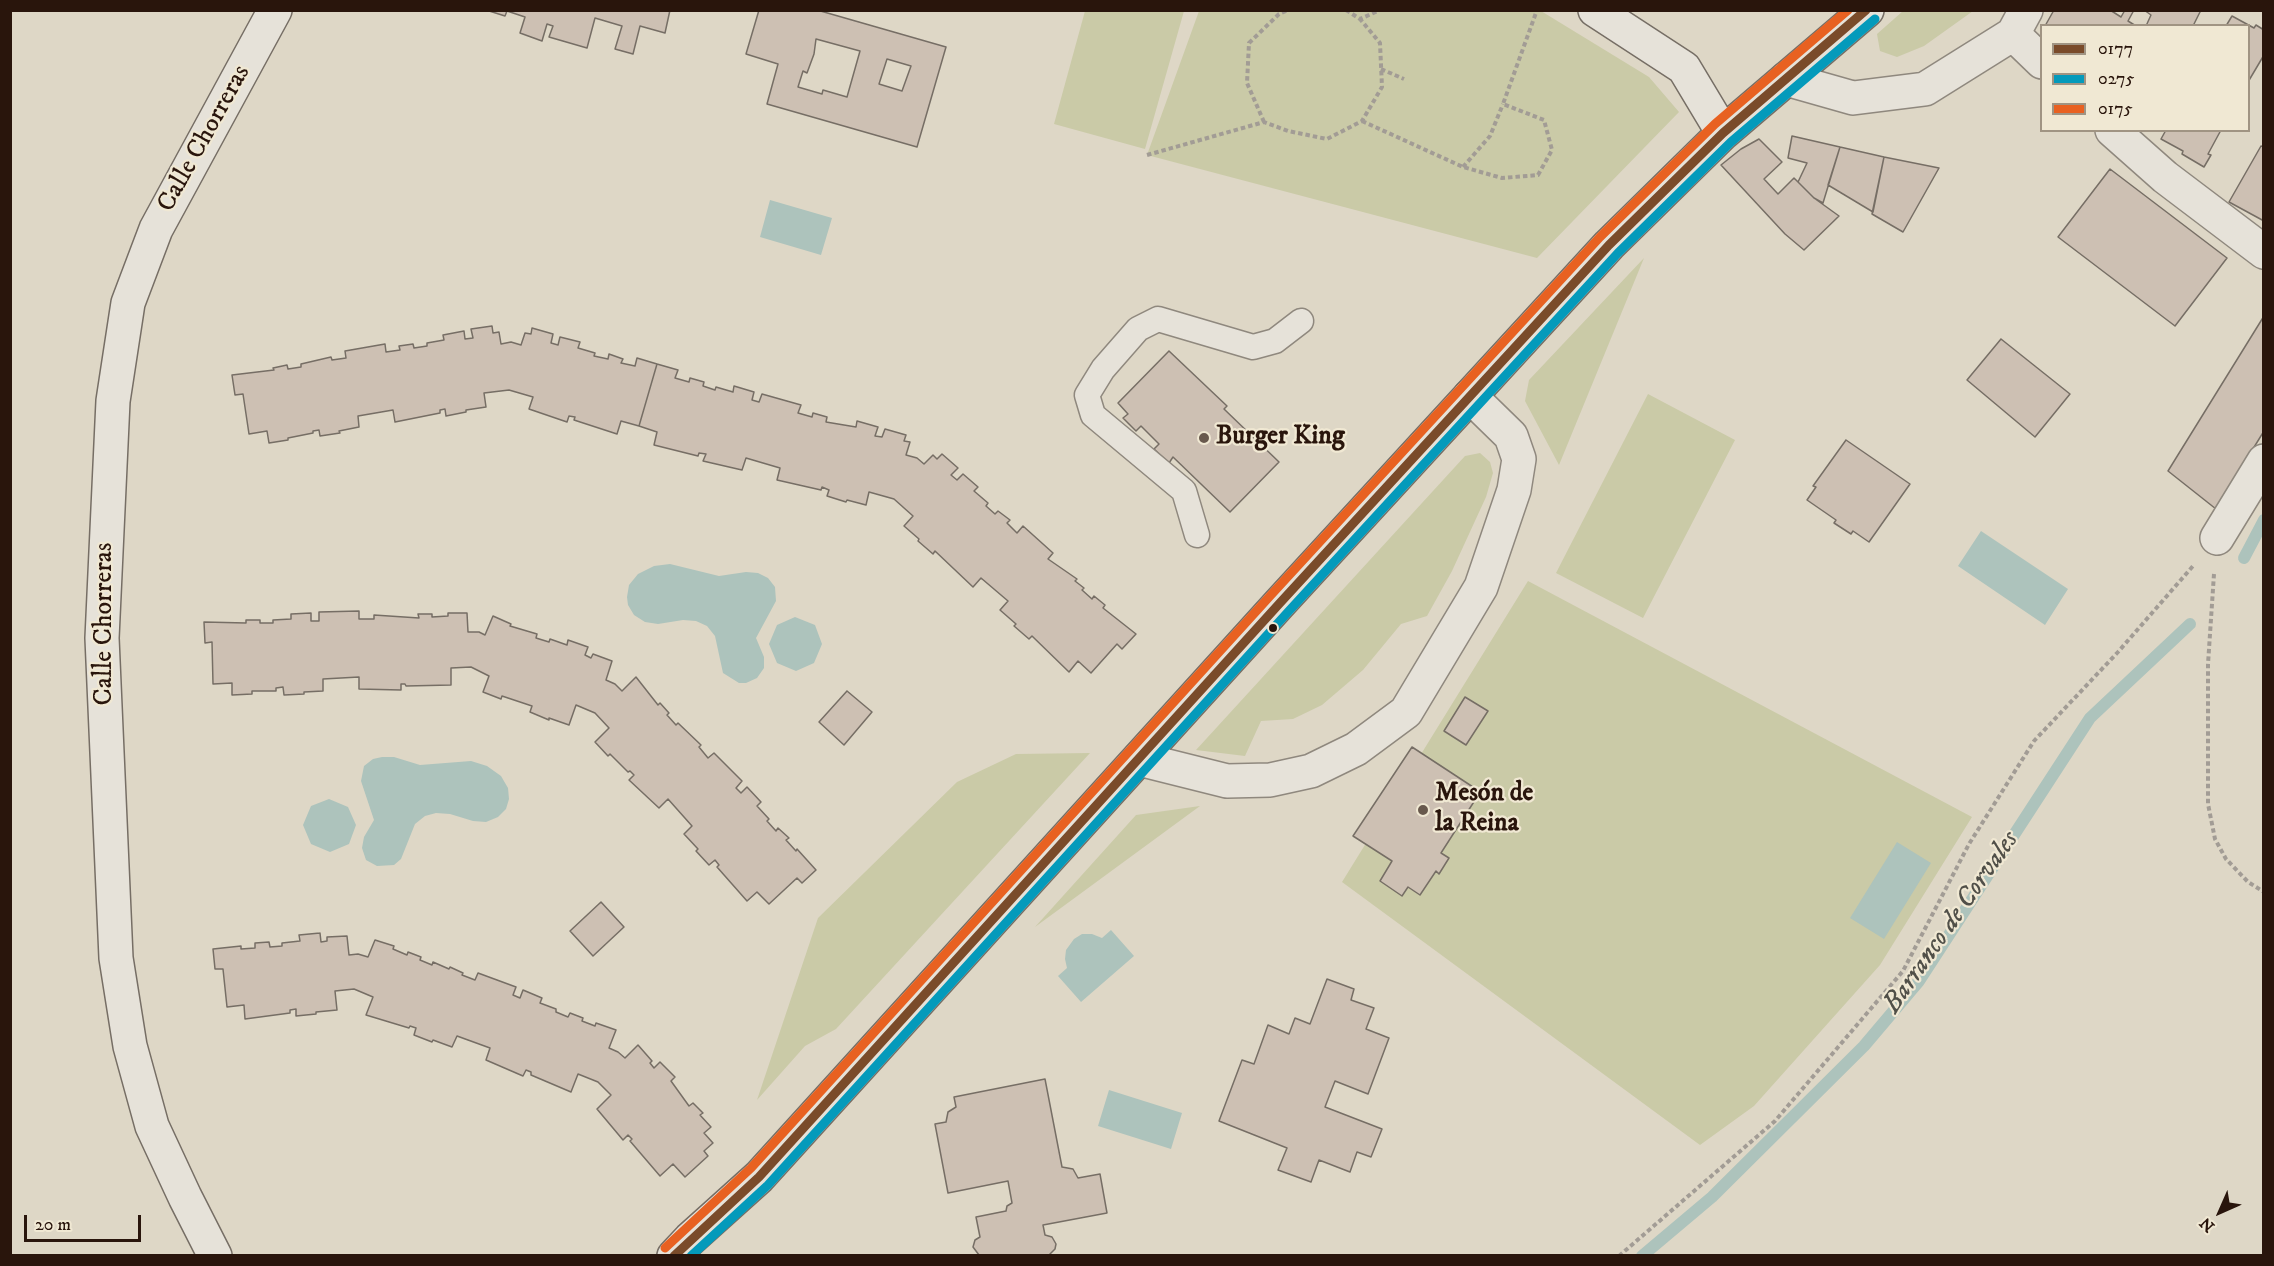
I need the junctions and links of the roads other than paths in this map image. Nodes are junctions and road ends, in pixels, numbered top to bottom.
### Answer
1 (275, 10) edge
2 (1595, 10) edge
3 (1867, 10) edge
4 (2020, 22) edge
5 (2040, 58) edge
6 (1786, 79) junction
7 (2114, 132) edge
8 (1723, 133) junction
9 (2264, 252) edge
10 (1301, 321) dead end
11 (1470, 396) junction
12 (2264, 460) edge
13 (1197, 535) dead end
14 (2217, 538) road end
15 (1139, 759) junction
16 (759, 1177) junction
17 (215, 1256) edge
18 (674, 1256) edge
19 (705, 1256) edge

1 - 17 street, Calle Chorreras
2 - 8 street
3 - 6 street
4 - 5 street
4 - 6 street
6 - 8 street
7 - 9 street
8 - 11 street
10 - 13 lane
11 - 15 street
11 - 15 street
12 - 14 street
15 - 16 street
16 - 18 street
16 - 19 street

